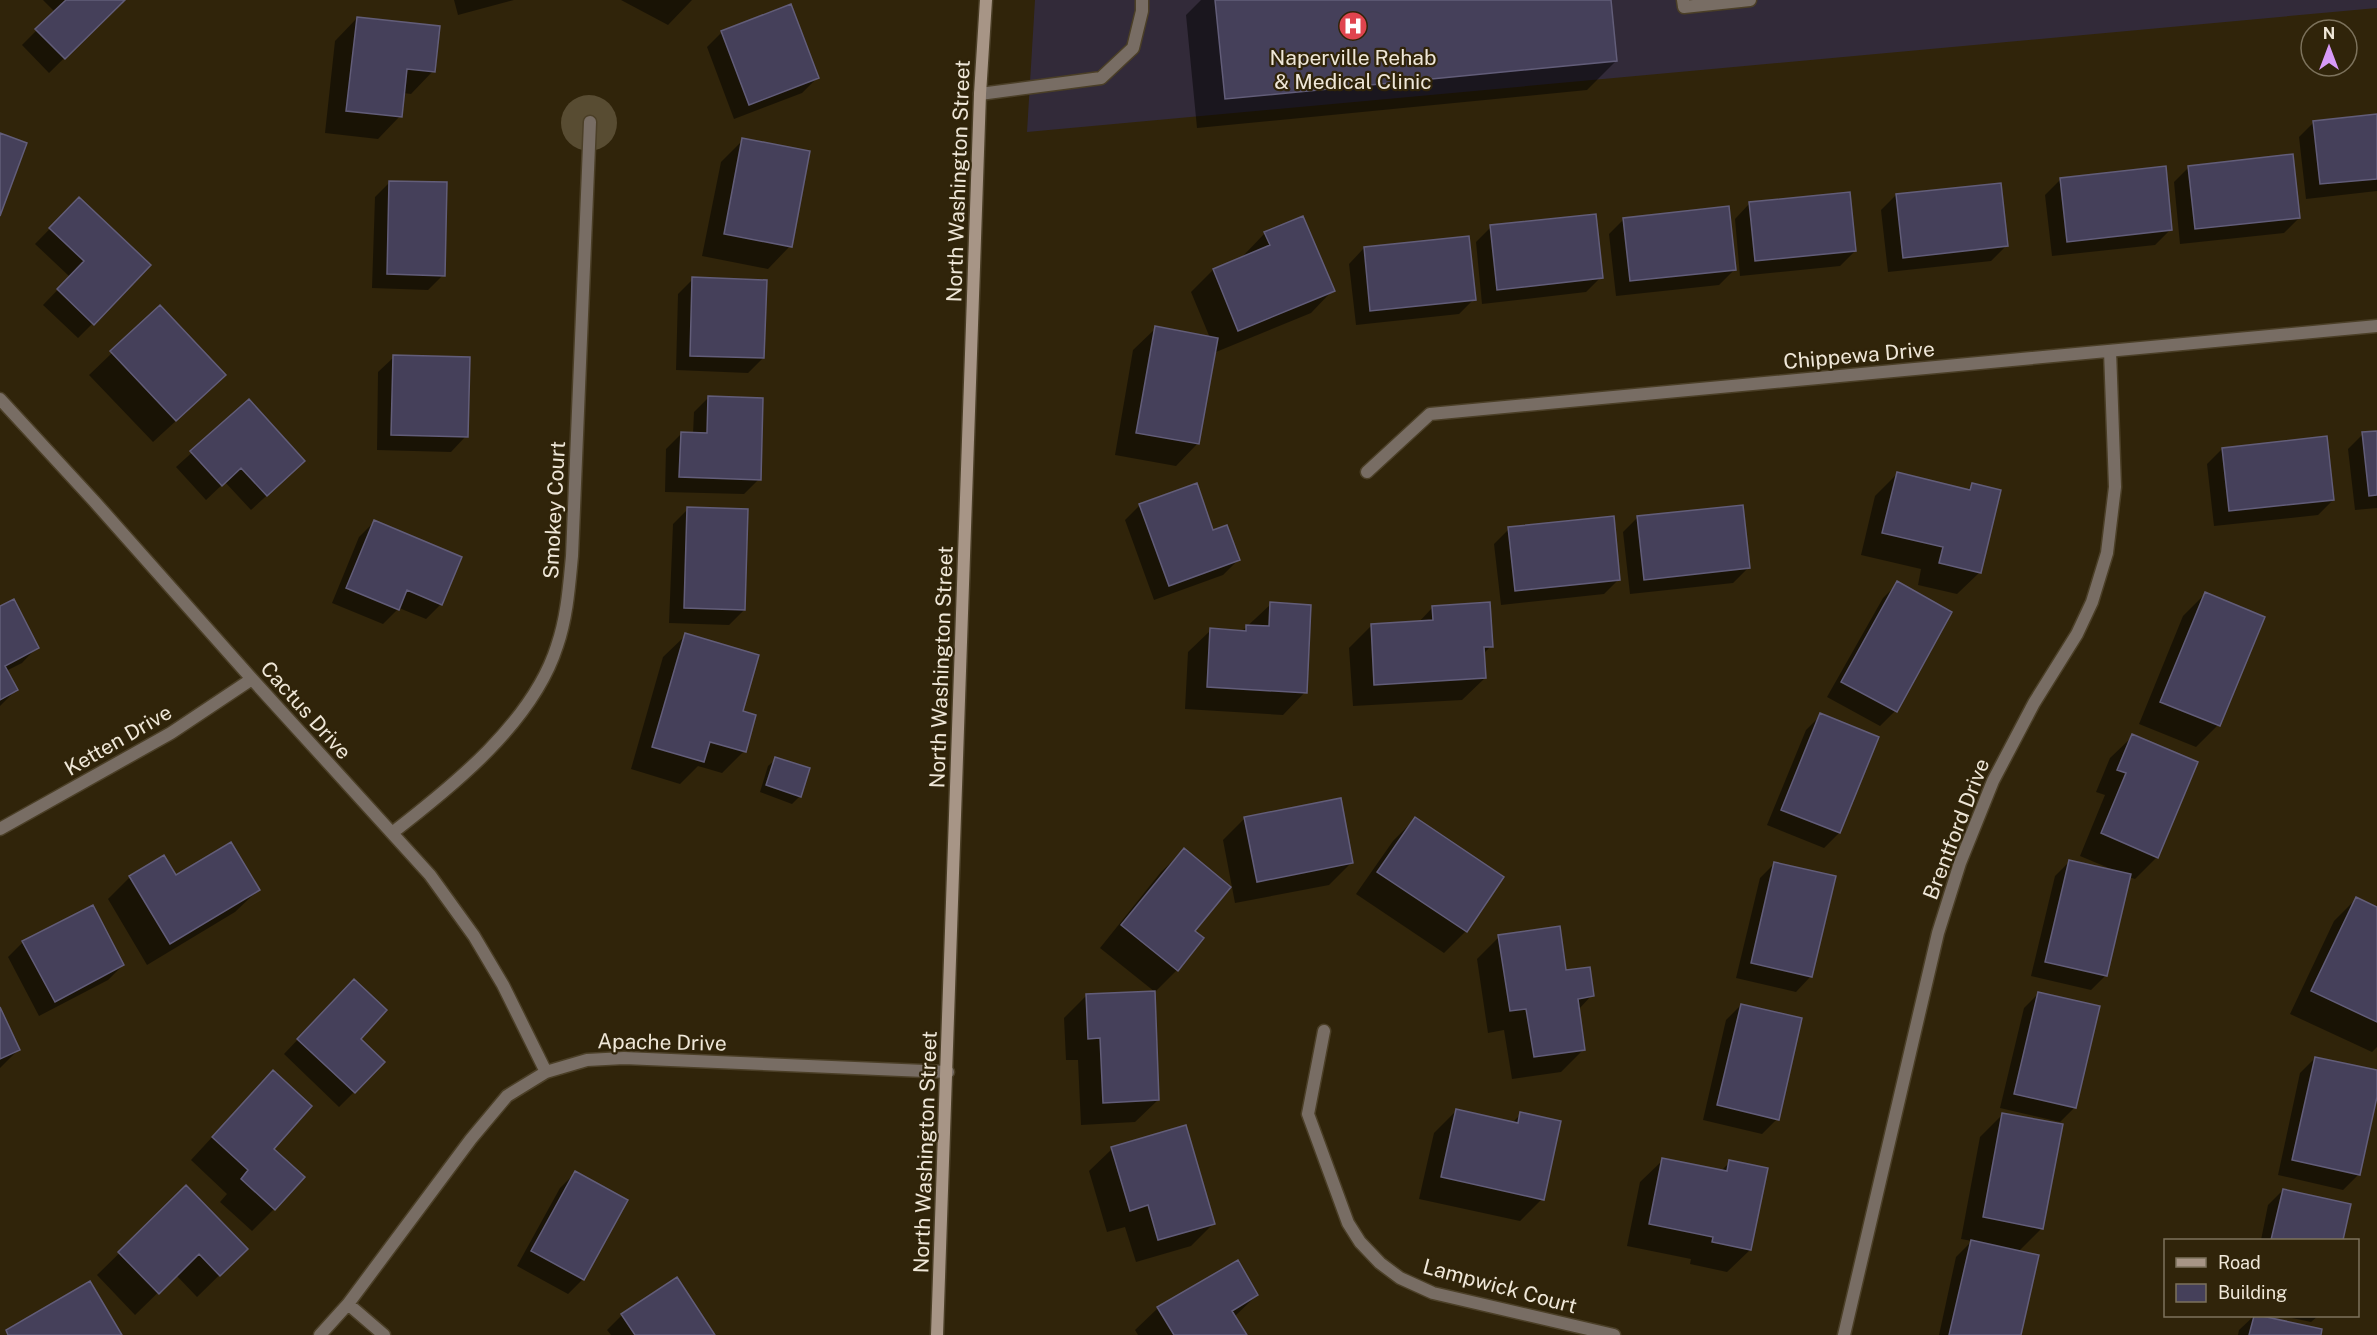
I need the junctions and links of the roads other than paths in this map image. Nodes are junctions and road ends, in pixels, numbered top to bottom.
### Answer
1 (986, 0) edge
2 (1142, 0) edge
3 (1683, 0) edge
4 (1750, 0) edge
5 (980, 94) junction
6 (590, 122) dead end
7 (2377, 326) edge
8 (2110, 351) junction
9 (0, 399) edge
10 (1367, 472) dead end
11 (252, 679) junction
12 (0, 829) edge
13 (392, 833) junction
14 (1324, 1031) dead end
15 (546, 1072) junction
16 (948, 1072) junction
17 (348, 1304) junction
18 (320, 1335) edge
19 (384, 1335) edge
20 (937, 1335) edge
21 (1614, 1335) edge
22 (1844, 1335) edge

1 - 5 main road, North Washington Street
2 - 5 street
3 - 4 street
5 - 16 main road, North Washington Street
6 - 13 street, Smokey Court
7 - 8 street, Chippewa Drive
8 - 10 street, Chippewa Drive
8 - 22 street, Brentford Drive
9 - 11 street, Cactus Drive
11 - 12 street, Ketten Drive
11 - 13 street, Cactus Drive
13 - 15 street, Cactus Drive
14 - 21 street, Lampwick Court
15 - 16 street, Apache Drive
15 - 17 street, Apache Drive
16 - 20 main road, North Washington Street
17 - 18 street, Apache Drive
17 - 19 street

